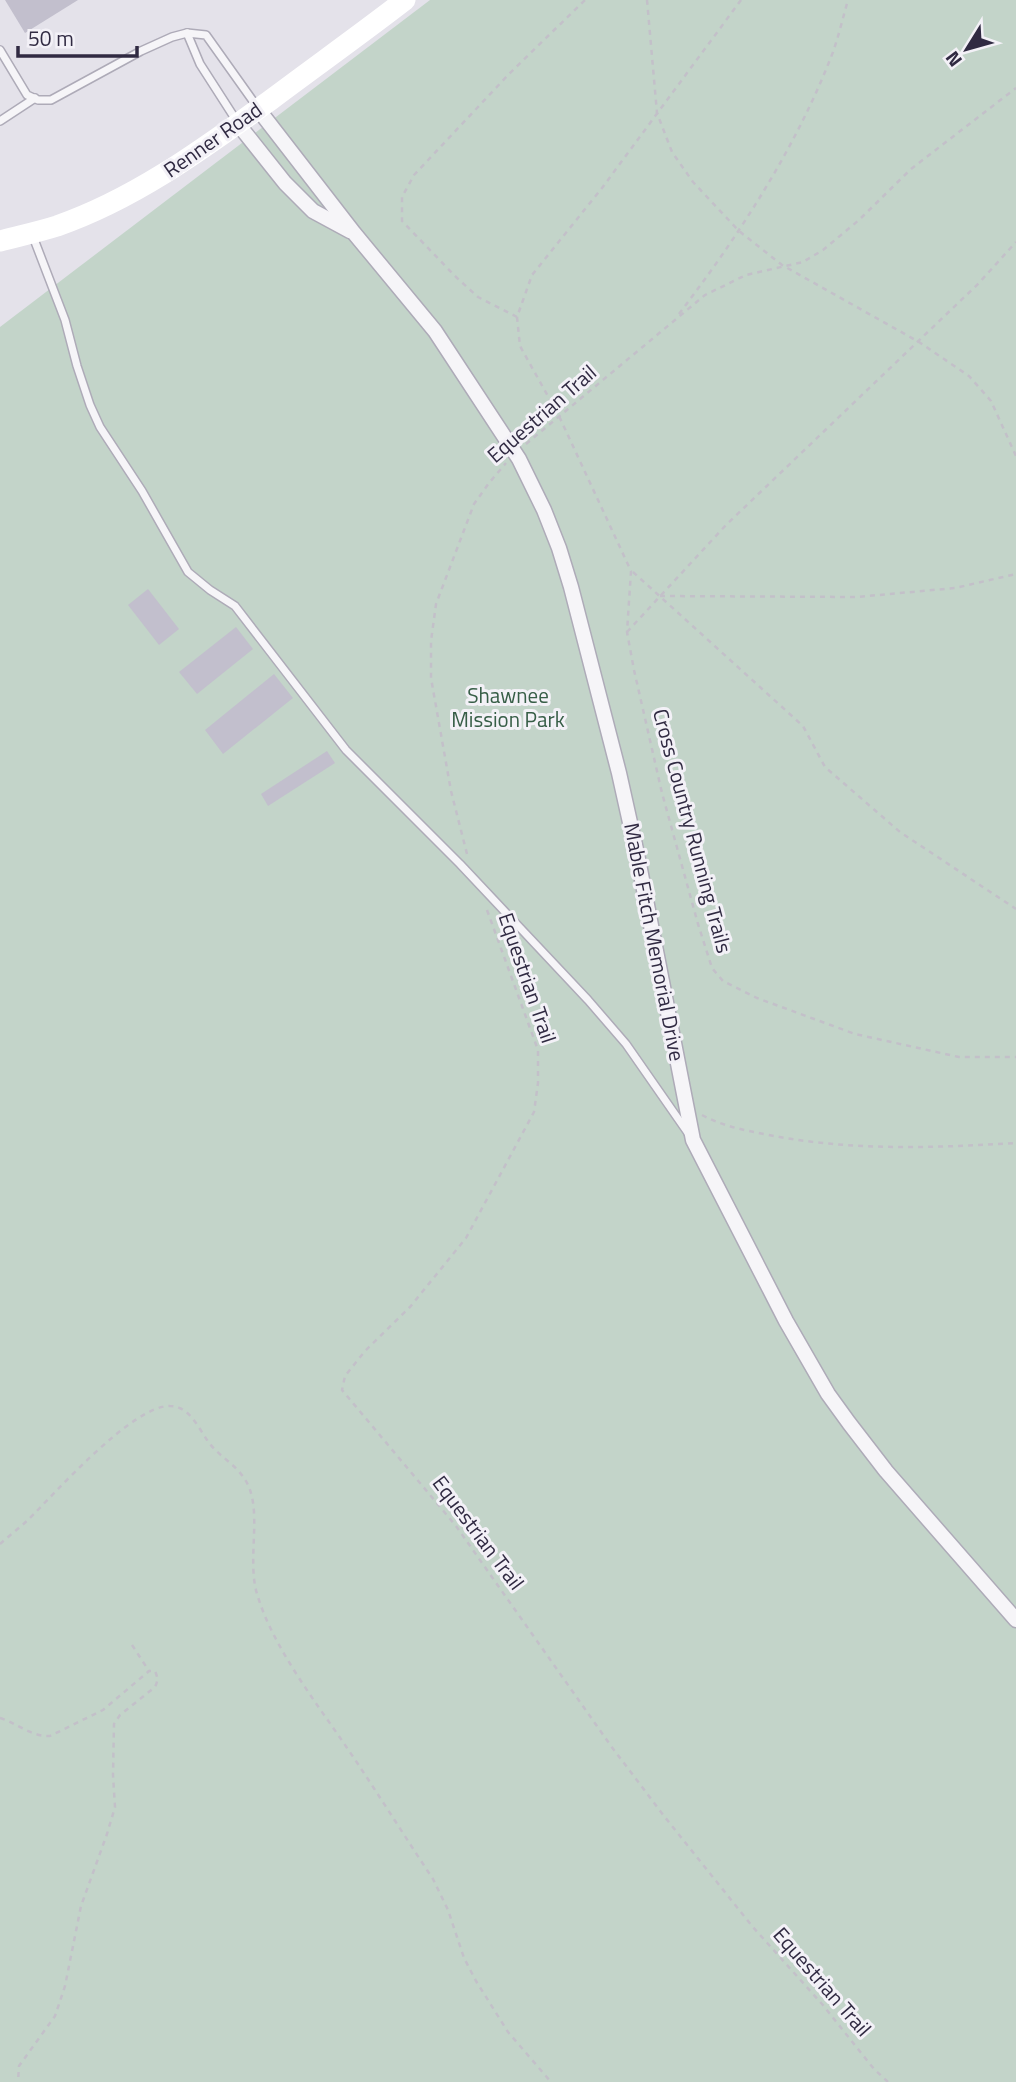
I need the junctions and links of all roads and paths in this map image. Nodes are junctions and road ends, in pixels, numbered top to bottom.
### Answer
1 (405, 0) edge
2 (585, 0) edge
3 (648, 0) edge
4 (741, 0) edge
5 (848, 0) edge
6 (187, 33) junction
7 (0, 50) edge
8 (1016, 88) edge
9 (35, 98) junction
10 (258, 108) junction
11 (657, 113) junction
12 (0, 121) edge
13 (238, 124) junction
14 (739, 231) junction
15 (31, 233) junction
16 (354, 233) junction
17 (0, 241) edge
18 (1016, 242) edge
19 (782, 265) junction
20 (517, 317) junction
21 (675, 320) junction
22 (919, 342) junction
23 (559, 416) junction
24 (516, 454) junction
25 (1016, 456) edge
26 (631, 571) junction
27 (1016, 574) edge
28 (660, 596) junction
29 (627, 632) junction
30 (477, 881) junction
31 (1016, 909) edge
32 (1016, 1057) edge
33 (687, 1108) junction
34 (693, 1140) junction
35 (1016, 1143) edge
36 (0, 1544) edge
37 (1016, 1620) edge
38 (132, 1645) dead end
39 (149, 1671) junction
40 (0, 1718) edge
41 (18, 2082) edge
42 (551, 2082) edge
43 (888, 2082) edge

1 - 10 main road, Renner Road
2 - 20 path
3 - 11 path
4 - 11 path, Cross Country Running Trails
5 - 14 path
6 - 9 lane
6 - 10 lane
6 - 13 lane
7 - 9 lane
8 - 19 path, Equestrian Trail
9 - 12 lane
10 - 13 main road, Renner Road
10 - 16 street, Mable Fitch Memorial Drive
11 - 14 path
11 - 20 path, Cross Country Running Trails
13 - 15 main road, Renner Road
13 - 16 street, Mable Fitch Memorial Drive
14 - 19 path
14 - 21 path
15 - 17 main road, Renner Road
15 - 30 lane
16 - 24 street, Mable Fitch Memorial Drive
18 - 22 path
19 - 21 path, Equestrian Trail
19 - 22 path
20 - 23 path, Cross Country Running Trails
21 - 23 path, Equestrian Trail
22 - 25 path
22 - 28 path
23 - 24 path, Equestrian Trail
23 - 26 path, Cross Country Running Trails
24 - 30 path, Equestrian Trail
24 - 33 street, Mable Fitch Memorial Drive
26 - 28 path, Cross Country Running Trails
26 - 29 path, Cross Country Running Trails
27 - 28 path
28 - 29 path
28 - 31 path, Cross Country Running Trails
29 - 32 path, Cross Country Running Trails
30 - 34 lane
30 - 43 path, Equestrian Trail
33 - 34 street, Mable Fitch Memorial Drive
33 - 35 path
34 - 37 street, Mable Fitch Memorial Drive
36 - 42 path
38 - 39 path
39 - 40 path
39 - 41 path

